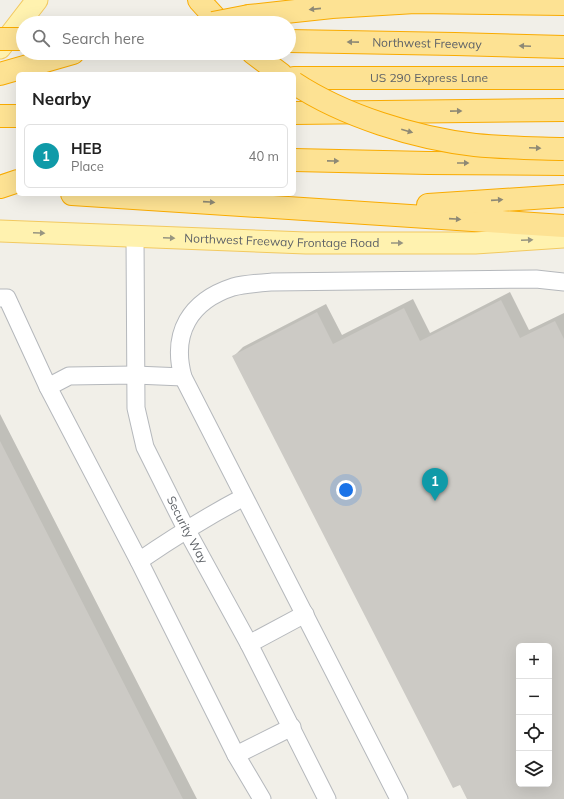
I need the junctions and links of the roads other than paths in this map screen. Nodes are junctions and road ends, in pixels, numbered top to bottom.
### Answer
1 (37, 0) edge
2 (199, 0) edge
3 (564, 4) edge
4 (25, 16) edge
5 (214, 16) edge
6 (249, 16) edge
7 (16, 27) edge
8 (0, 39) edge
9 (16, 39) edge
10 (296, 41) edge
11 (564, 47) edge
12 (0, 48) edge
13 (49, 60) edge
14 (262, 60) edge
15 (278, 72) edge
16 (0, 74) edge
17 (0, 77) edge
18 (16, 77) edge
19 (296, 78) edge
20 (564, 78) edge
21 (296, 84) edge
22 (564, 110) edge
23 (296, 113) edge
24 (0, 116) edge
25 (16, 116) edge
26 (564, 149) edge
27 (296, 160) edge
28 (564, 164) edge
29 (16, 182) edge
30 (0, 187) edge
31 (0, 190) edge
32 (16, 191) edge
33 (104, 196) edge
34 (564, 196) edge
35 (347, 211) junction
36 (564, 226) edge
37 (0, 231) edge
38 (135, 237) junction
39 (564, 238) edge
40 (564, 282) edge
41 (0, 298) edge
42 (135, 375) junction
43 (183, 377) junction
44 (48, 387) junction
45 (244, 498) junction
46 (186, 529) junction
47 (139, 561) junction
48 (304, 614) junction
49 (249, 644) junction
50 (292, 728) junction
51 (236, 755) junction
52 (262, 799) edge
53 (327, 799) edge
54 (399, 799) edge

1 - 4 main road
2 - 5 highway
3 -> 6 highway, bridge
7 - 12 main road
8 - 9 highway, bridge
11 -> 10 highway, Northwest Freeway
13 - 16 highway
14 - 15 highway
17 - 18 highway
19 - 20 highway, US 290 Express Lane
21 -> 26 highway, bridge
23 -> 22 highway
24 - 25 highway
27 -> 28 highway
29 - 30 highway
31 - 32 highway
33 -> 35 highway
35 -> 34 highway
35 -> 36 highway
37 -> 38 main road, Northwest Freeway Frontage Road
38 -> 39 main road, Northwest Freeway Frontage Road
38 - 42 street, Security Way
40 - 43 street
41 - 44 street
42 - 43 street
42 - 44 street
42 - 46 street, Security Way
43 - 45 street
44 - 47 street
45 - 46 street
45 - 48 street
46 - 47 street
46 - 49 street, Security Way
47 - 51 street
48 - 49 street
48 - 54 street
49 - 50 street, Security Way
50 - 51 street
50 - 53 street, Security Way
51 - 52 street

